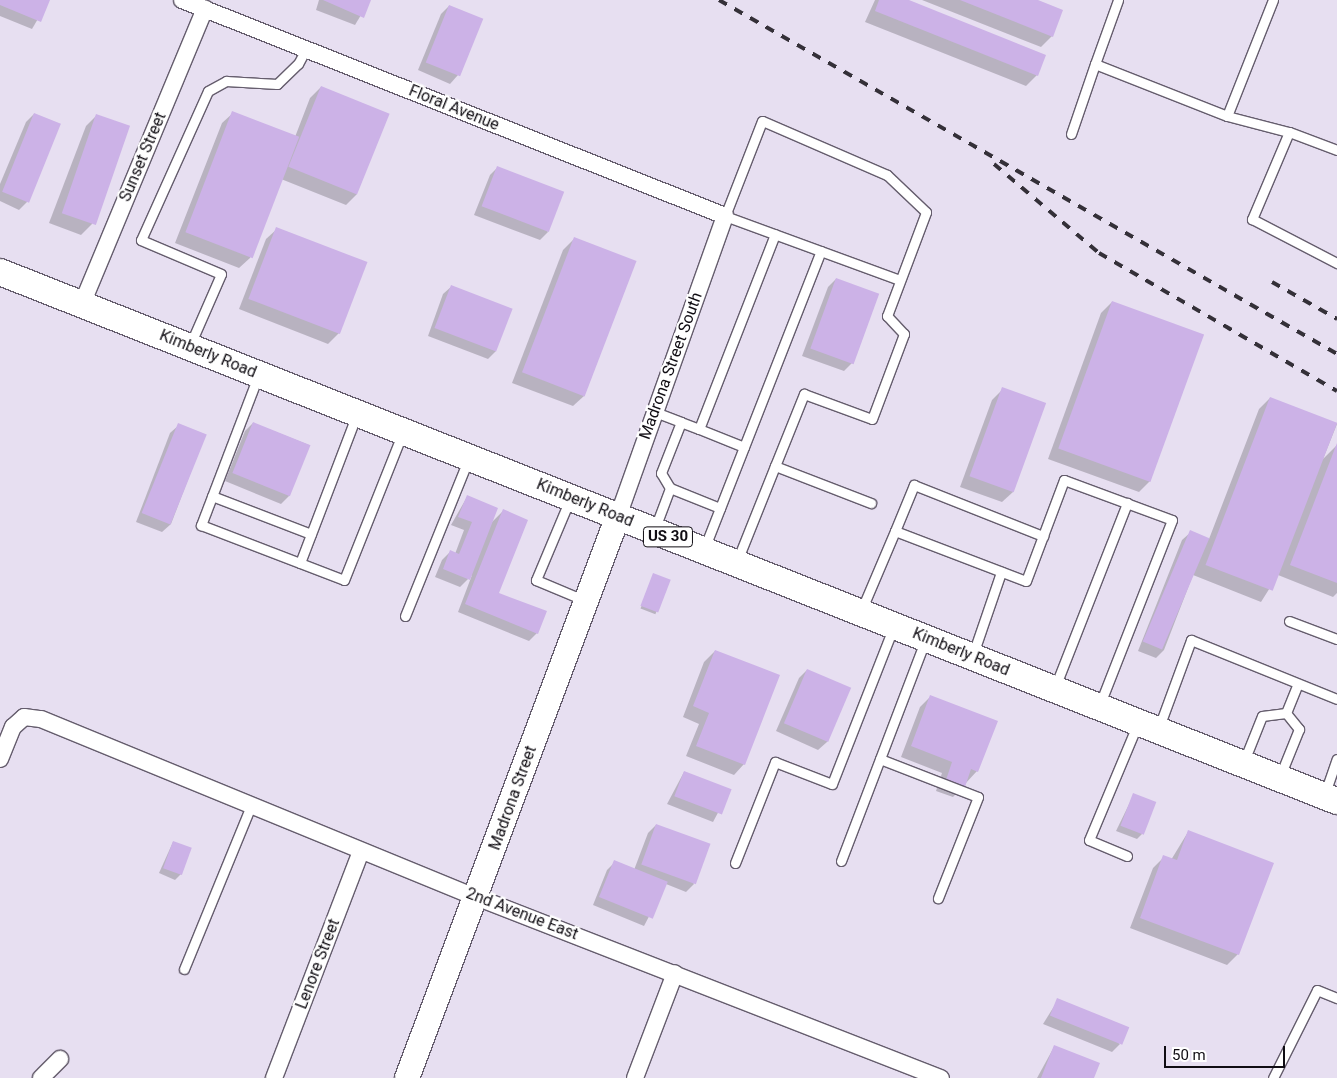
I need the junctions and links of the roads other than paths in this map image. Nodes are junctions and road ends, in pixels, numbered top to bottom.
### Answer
1 (182, 0) edge
2 (1118, 0) edge
3 (1273, 0) edge
4 (205, 9) junction
5 (306, 49) junction
6 (1095, 64) junction
7 (1227, 116) junction
8 (1288, 132) junction
9 (1071, 134) dead end
10 (1337, 150) edge
11 (726, 216) junction
12 (774, 234) junction
13 (821, 251) junction
14 (1337, 263) edge
15 (0, 272) edge
16 (900, 280) junction
17 (82, 304) junction
18 (190, 347) junction
19 (259, 374) junction
20 (655, 412) junction
21 (358, 413) junction
22 (681, 422) junction
23 (699, 429) junction
24 (404, 432) junction
25 (744, 447) junction
26 (469, 458) junction
27 (775, 466) junction
28 (670, 488) junction
29 (212, 496) junction
30 (571, 498) junction
31 (871, 503) dead end
32 (1127, 504) junction
33 (720, 508) junction
34 (618, 516) junction
35 (654, 531) junction
36 (895, 531) junction
37 (311, 534) junction
38 (1043, 536) junction
39 (704, 550) junction
40 (300, 563) junction
41 (736, 564) junction
42 (1001, 572) junction
43 (586, 601) junction
44 (860, 612) junction
45 (404, 616) dead end
46 (1289, 621) dead end
47 (894, 626) junction
48 (926, 639) junction
49 (1337, 639) edge
50 (972, 657) junction
51 (1298, 684) junction
52 (1054, 689) junction
53 (1337, 699) edge
54 (1099, 707) junction
55 (1286, 713) junction
56 (1148, 726) junction
57 (0, 759) edge
58 (880, 759) junction
59 (1337, 759) edge
60 (1243, 764) junction
61 (1279, 778) junction
62 (1330, 799) edge
63 (250, 806) junction
64 (361, 851) junction
65 (1127, 856) dead end
66 (841, 861) dead end
67 (735, 863) dead end
68 (476, 897) junction
69 (938, 898) dead end
70 (184, 968) dead end
71 (675, 973) junction
72 (1337, 998) edge
73 (60, 1059) dead end
74 (41, 1078) edge
75 (274, 1078) edge
76 (407, 1078) edge
77 (635, 1078) edge
78 (941, 1078) edge
79 (1273, 1078) edge

1 - 4 street, Floral Avenue
2 - 6 lane
3 - 7 lane
4 - 5 street, Floral Avenue
4 - 17 street, Sunset Street
5 - 11 street, Floral Avenue
5 - 18 lane
6 - 7 lane
6 - 9 lane
7 - 8 lane
8 - 10 lane
8 - 14 lane
11 - 12 lane
11 - 16 lane
11 - 20 street, Madrona Street South
12 - 13 lane
12 - 23 lane
13 - 16 lane
13 - 25 lane
15 - 17 main road, Kimberly Road / US 30
16 - 27 lane
17 - 18 main road, Kimberly Road / US 30
18 - 19 main road, Kimberly Road / US 30
19 - 21 main road, Kimberly Road / US 30
19 - 29 lane
20 - 22 lane
20 - 34 street, Madrona Street South
21 - 24 main road, Kimberly Road / US 30
21 - 37 lane
22 - 23 lane
22 - 28 lane
23 - 25 lane
24 - 26 main road, Kimberly Road / US 30
24 - 40 lane
25 - 33 lane
26 - 30 main road, Kimberly Road / US 30
26 - 45 lane
27 - 31 lane
27 - 41 lane
28 - 33 lane
28 - 35 lane
29 - 37 lane
29 - 40 lane
30 - 34 main road, Kimberly Road / US 30
30 - 43 lane
32 - 38 lane
32 - 52 lane
32 - 54 lane
33 - 39 lane
34 - 35 main road, Kimberly Road / US 30
34 - 43 street, Madrona Street
35 - 39 main road, Kimberly Road / US 30
36 - 38 lane
36 - 42 lane
36 - 44 lane
37 - 40 lane
38 - 42 lane
39 - 41 main road, Kimberly Road / US 30
41 - 44 main road, Kimberly Road / US 30
42 - 50 lane
43 - 68 street, Madrona Street
44 - 47 main road, Kimberly Road / US 30
46 - 49 lane
47 - 48 main road, Kimberly Road / US 30
47 - 67 lane
48 - 50 main road, Kimberly Road / US 30
48 - 58 lane
50 - 52 main road, Kimberly Road / US 30
51 - 53 lane
51 - 55 lane
51 - 56 lane
52 - 54 main road, Kimberly Road / US 30
54 - 56 main road, Kimberly Road / US 30
55 - 60 lane
55 - 61 lane
56 - 60 main road, Kimberly Road / US 30
56 - 65 lane
57 - 63 street, 2nd Avenue East
58 - 66 lane
58 - 69 lane
59 - 62 lane
60 - 61 main road, Kimberly Road / US 30
61 - 62 main road, Kimberly Road / US 30
63 - 64 street, 2nd Avenue East
63 - 70 lane
64 - 68 street, 2nd Avenue East
64 - 75 street, Lenore Street
68 - 71 street, 2nd Avenue East
68 - 76 street, Madrona Street
71 - 77 street
71 - 78 street, 2nd Avenue East
72 - 79 lane
73 - 74 street

